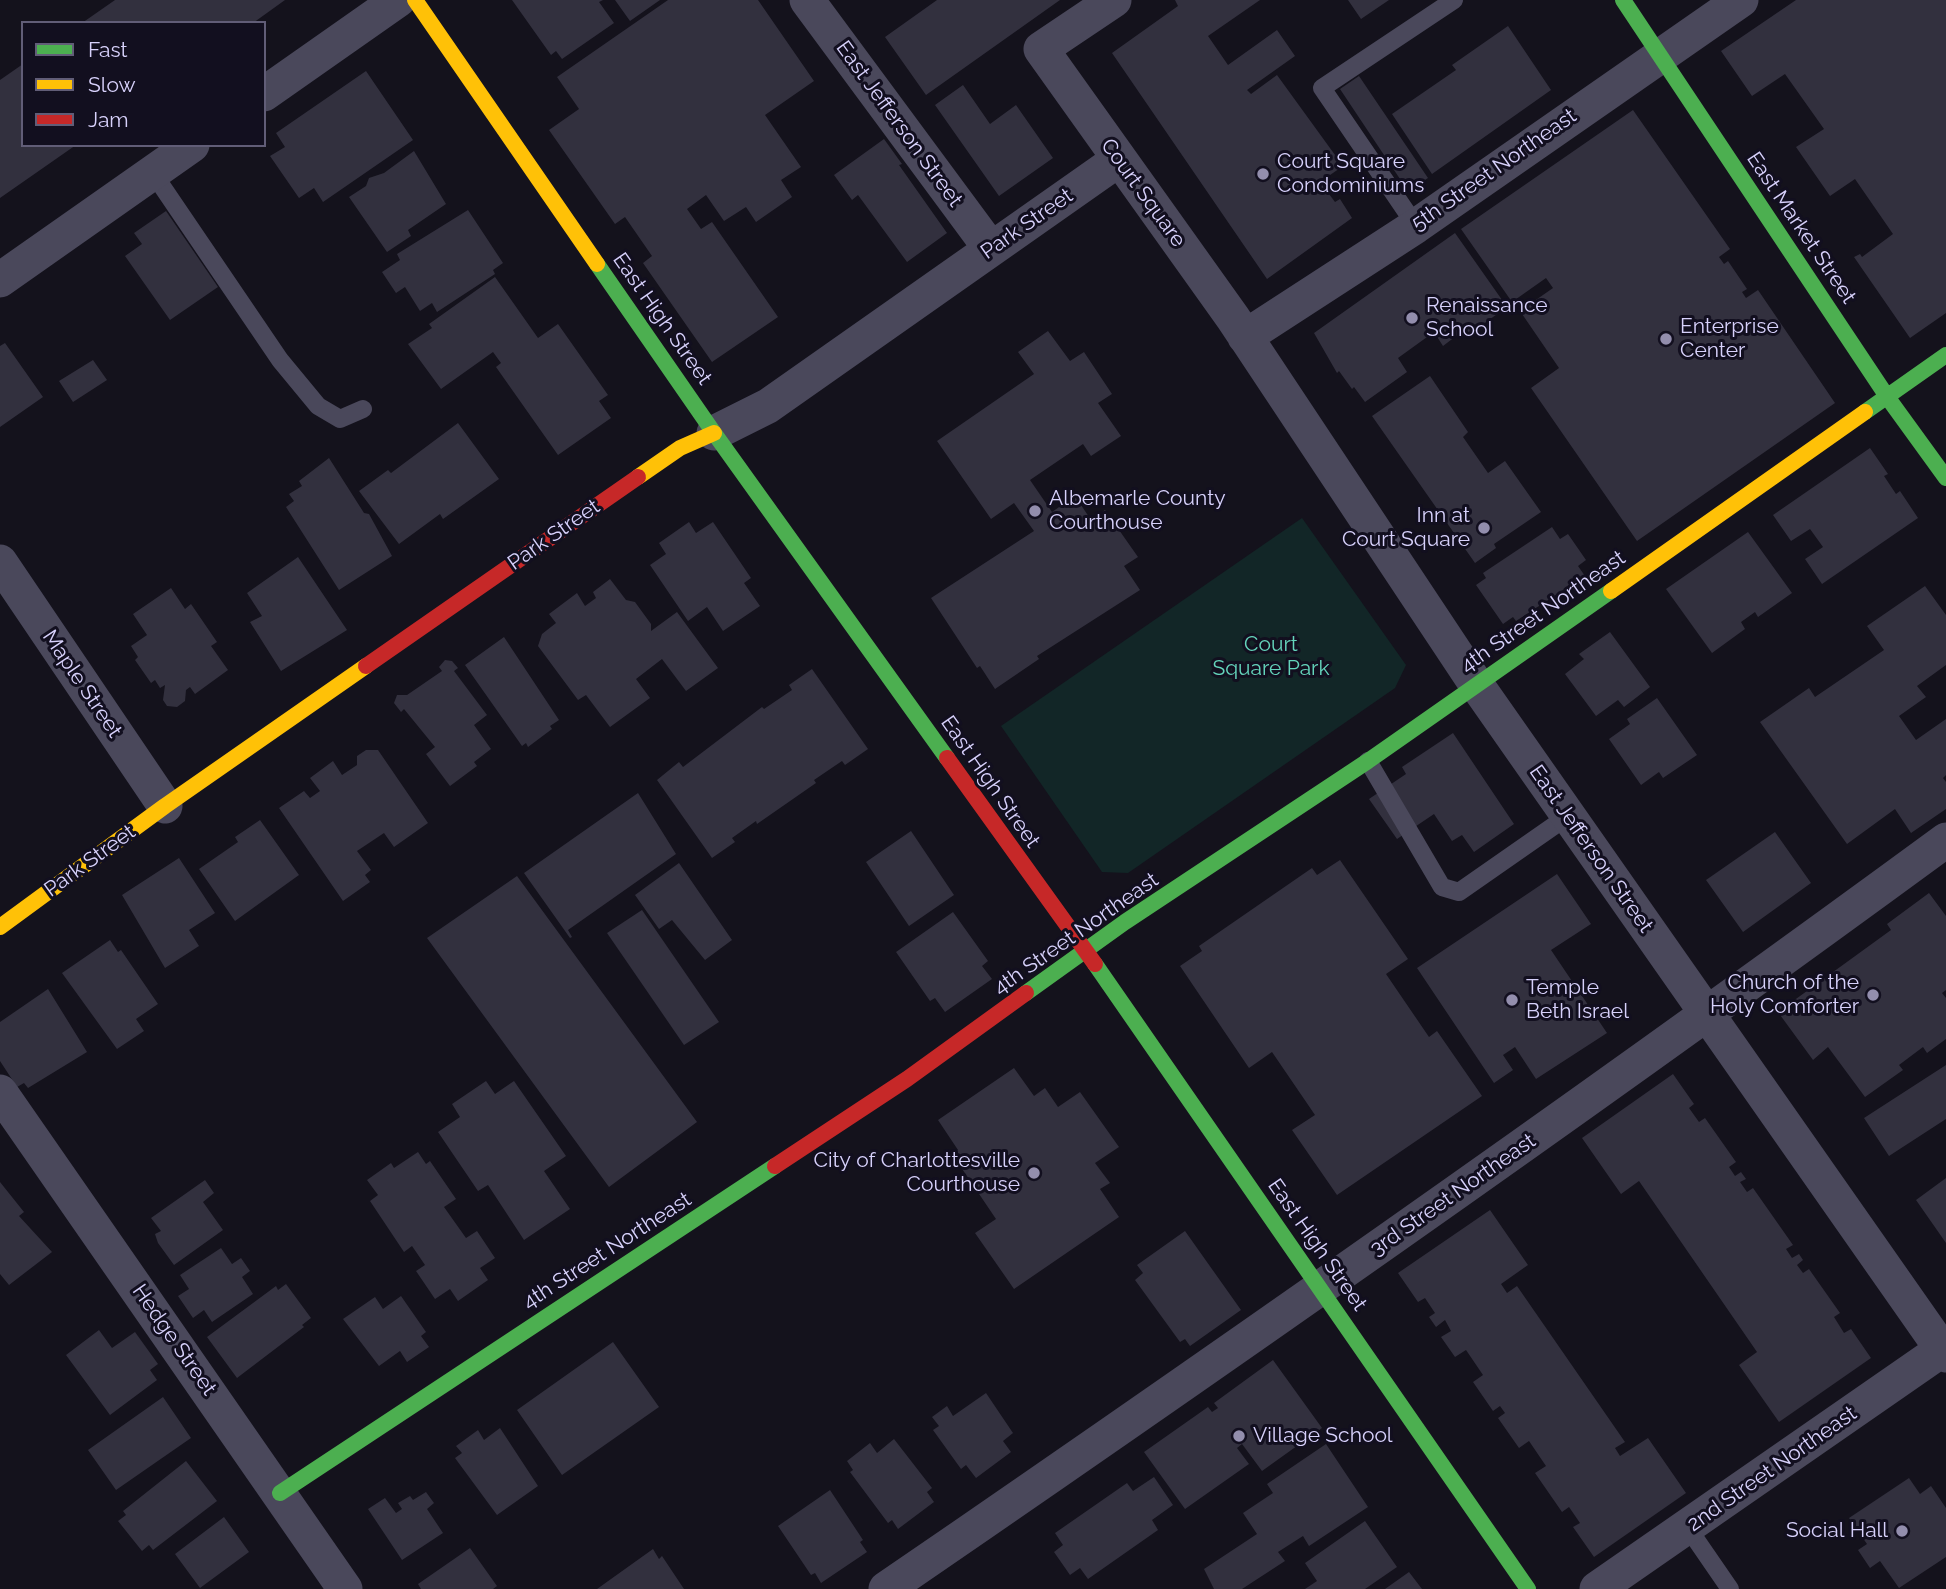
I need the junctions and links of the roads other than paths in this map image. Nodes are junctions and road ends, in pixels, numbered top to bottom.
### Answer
1 (398, 0) edge
2 (415, 0) edge
3 (807, 0) edge
4 (1114, 0) edge
5 (1454, 0) edge
6 (1623, 0) edge
7 (1741, 0) edge
8 (1661, 55) junction
9 (266, 93) edge
10 (189, 147) edge
11 (1118, 160) junction
12 (153, 173) junction
13 (1416, 226) junction
14 (991, 249) junction
15 (0, 280) edge
16 (1245, 337) junction
17 (1946, 355) edge
18 (1888, 398) junction
19 (363, 409) dead end
20 (714, 433) junction
21 (1946, 478) edge
22 (0, 562) edge
23 (1476, 684) junction
24 (1368, 761) junction
25 (165, 806) junction
26 (1568, 816) junction
27 (1946, 841) edge
28 (0, 927) edge
29 (1087, 952) junction
30 (1708, 1015) junction
31 (0, 1092) edge
32 (1321, 1288) junction
33 (1945, 1351) edge
34 (280, 1493) junction
35 (1688, 1528) junction
36 (345, 1589) edge
37 (886, 1589) edge
38 (1528, 1589) edge
39 (1597, 1589) edge
40 (1730, 1589) edge

1 - 9 street
2 - 20 street, East High Street
3 - 14 street, East Jefferson Street
4 - 11 street, Court Square
5 - 13 lane
6 - 8 street, East Market Street
7 - 8 street, 5th Street Northeast
8 - 13 street, 5th Street Northeast
8 - 18 street, East Market Street
10 - 12 street
11 - 14 street, Park Street
11 - 16 street, Court Square
12 - 15 street
12 - 19 lane
13 - 16 street, 5th Street Northeast
14 - 20 street, Park Street
16 - 23 street, East Jefferson Street
17 - 18 street, 4th Street Northeast
18 - 21 street, East Market Street
18 - 23 street, 4th Street Northeast
20 - 25 street, Park Street
20 - 29 street, East High Street
22 - 25 street, Maple Street
23 - 24 street, 4th Street Northeast
23 - 26 street, East Jefferson Street
24 - 26 lane
24 - 29 street, 4th Street Northeast
25 - 28 street, Park Street
26 - 30 street, East Jefferson Street
27 - 30 street, 3rd Street Northeast
29 - 32 street, East High Street
29 - 34 street, 4th Street Northeast
30 - 32 street, 3rd Street Northeast
30 - 33 street, East Jefferson Street
31 - 34 street, Hedge Street
32 - 37 street, 3rd Street Northeast
32 - 38 street, East High Street
33 - 35 street, 2nd Street Northeast
34 - 36 street, Hedge Street
35 - 39 street, 2nd Street Northeast
35 - 40 lane

